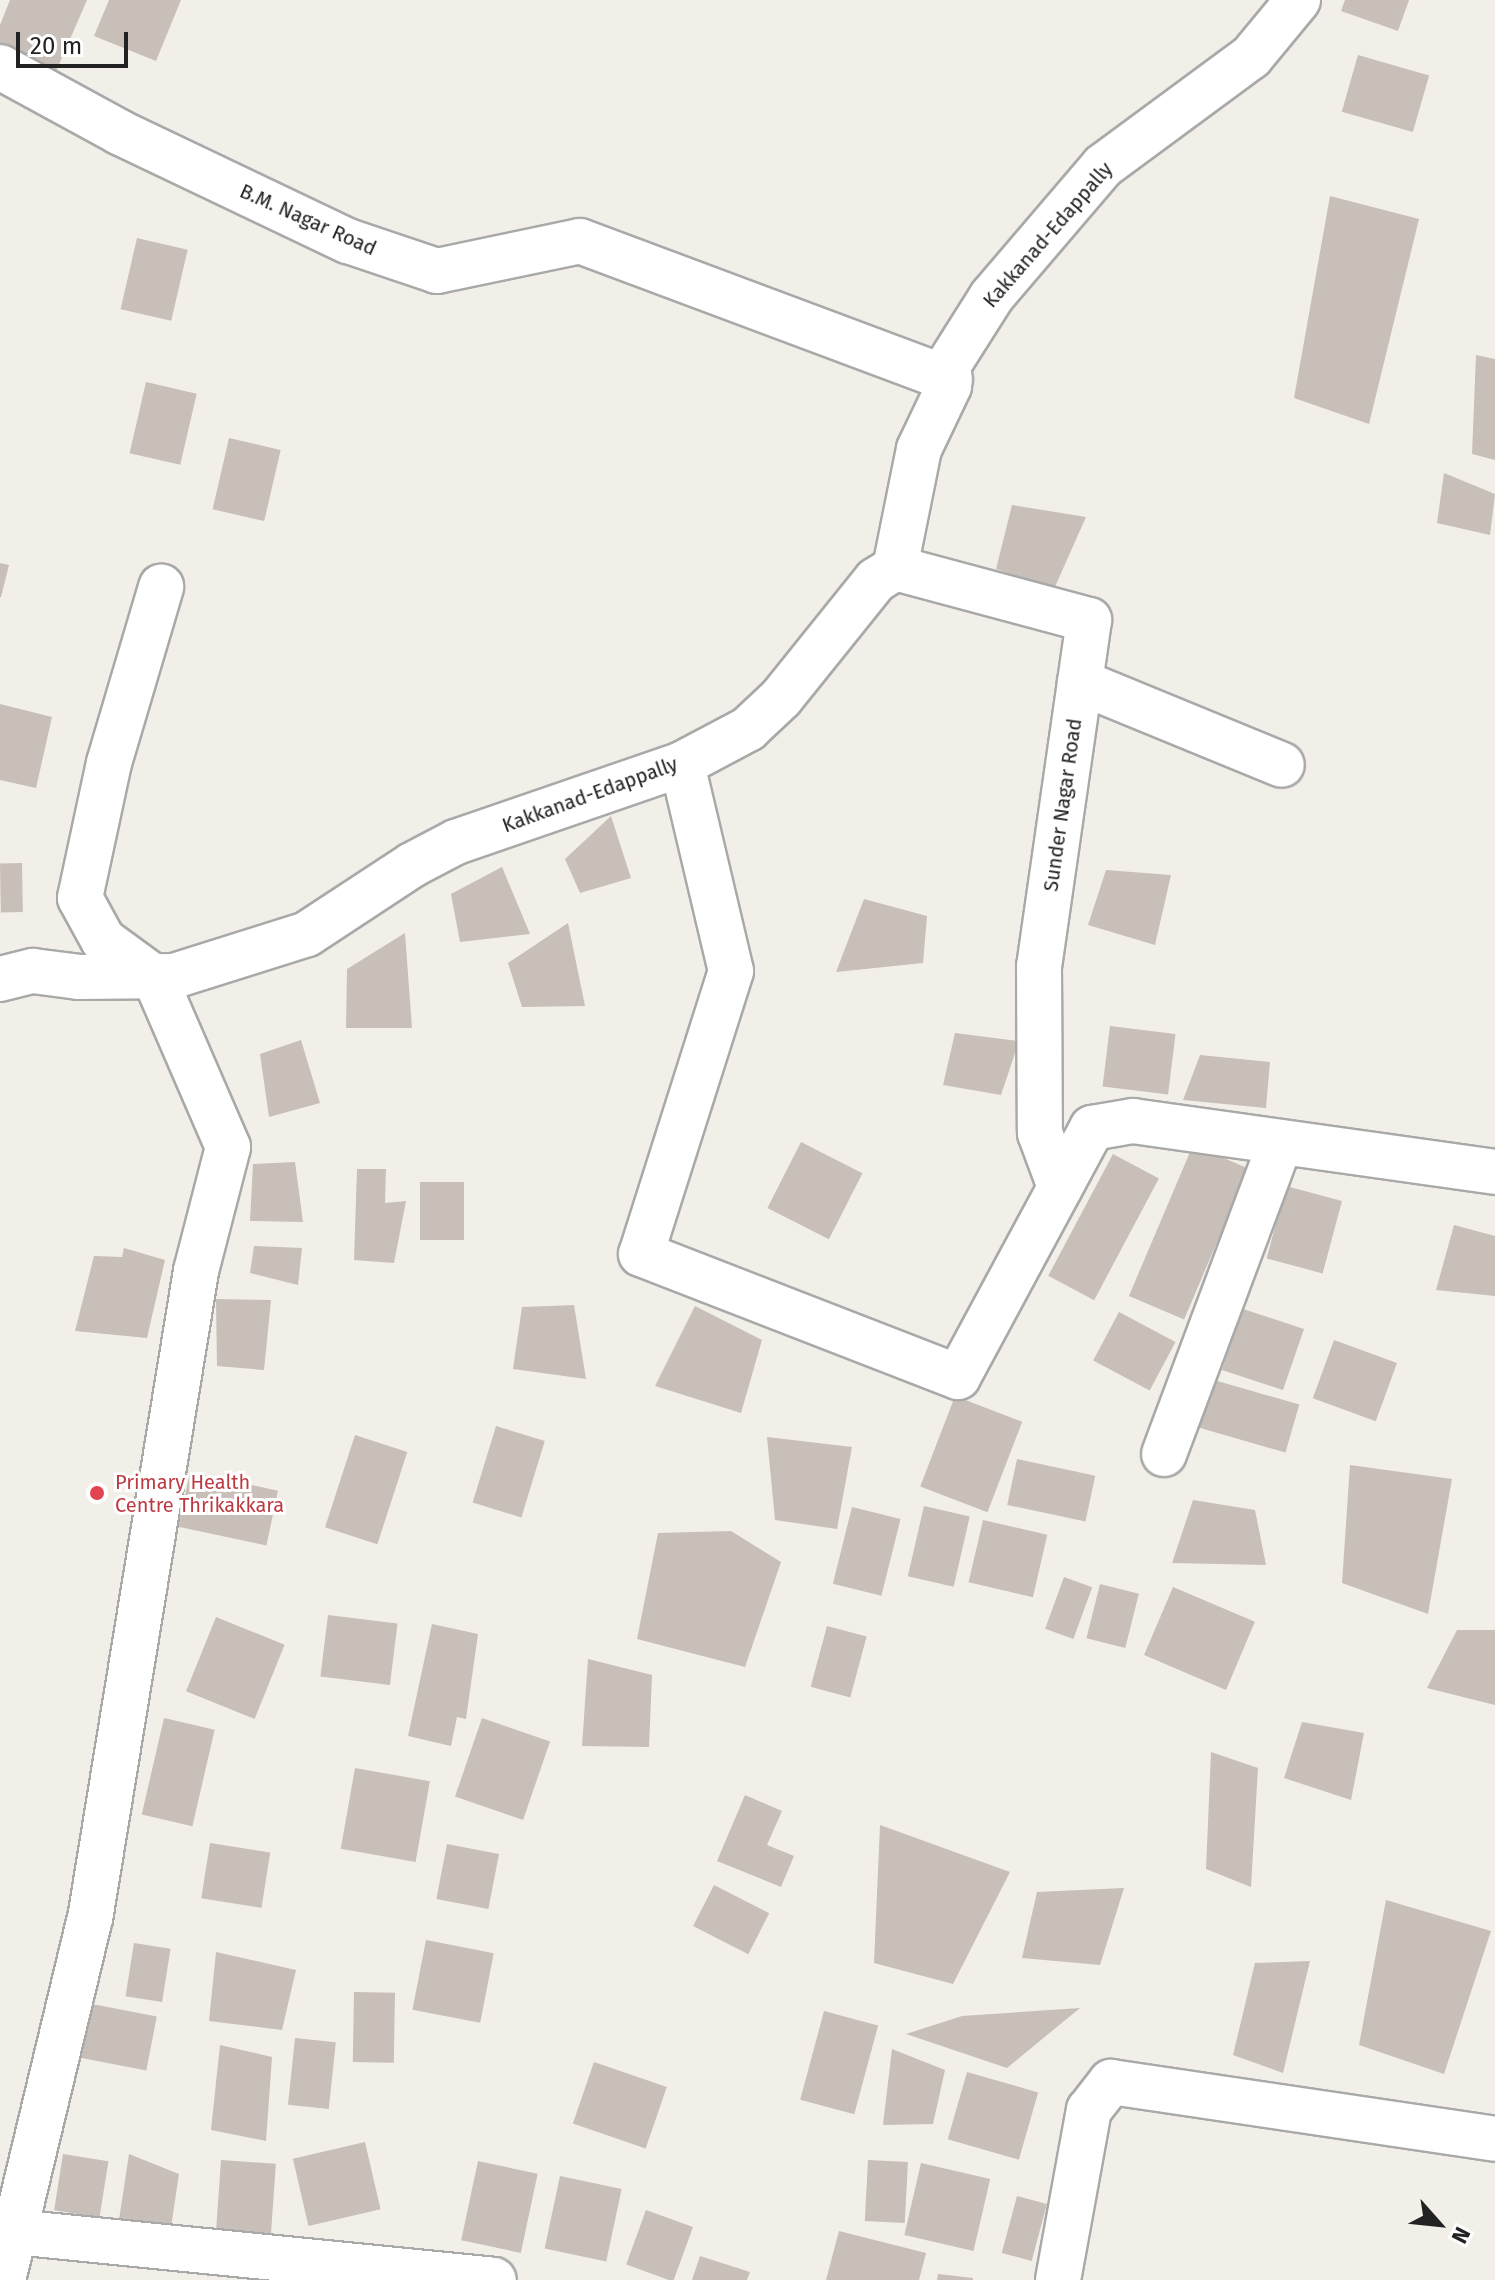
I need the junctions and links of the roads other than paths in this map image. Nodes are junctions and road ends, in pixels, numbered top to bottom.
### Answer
1 (1298, 0) edge
2 (0, 67) edge
3 (950, 379) junction
4 (895, 568) junction
5 (161, 587) dead end
6 (1080, 682) junction
7 (682, 764) junction
8 (1282, 765) dead end
9 (155, 978) junction
10 (0, 979) edge
11 (1280, 1144) junction
12 (1495, 1172) edge
13 (1060, 1187) junction
14 (1164, 1454) dead end
15 (1495, 2139) edge
16 (15, 2232) junction
17 (259, 2270) edge
18 (3, 2280) edge
19 (494, 2280) edge
20 (1058, 2280) edge

1 - 3 street, Kakkanad-Edappally
2 - 3 street, B.M. Nagar Road
3 - 4 street, Kakkanad-Edappally
4 - 6 street, Sunder Nagar Road
4 - 7 street, Kakkanad-Edappally
5 - 9 street
6 - 8 street
6 - 13 street, Sunder Nagar Road
7 - 9 street, Kakkanad-Edappally
7 - 13 street
9 - 10 street, Kakkanad-Edappally
9 - 16 street
11 - 12 street
11 - 13 street
11 - 14 street
15 - 20 street
16 - 17 street
16 - 18 street
17 - 19 street

